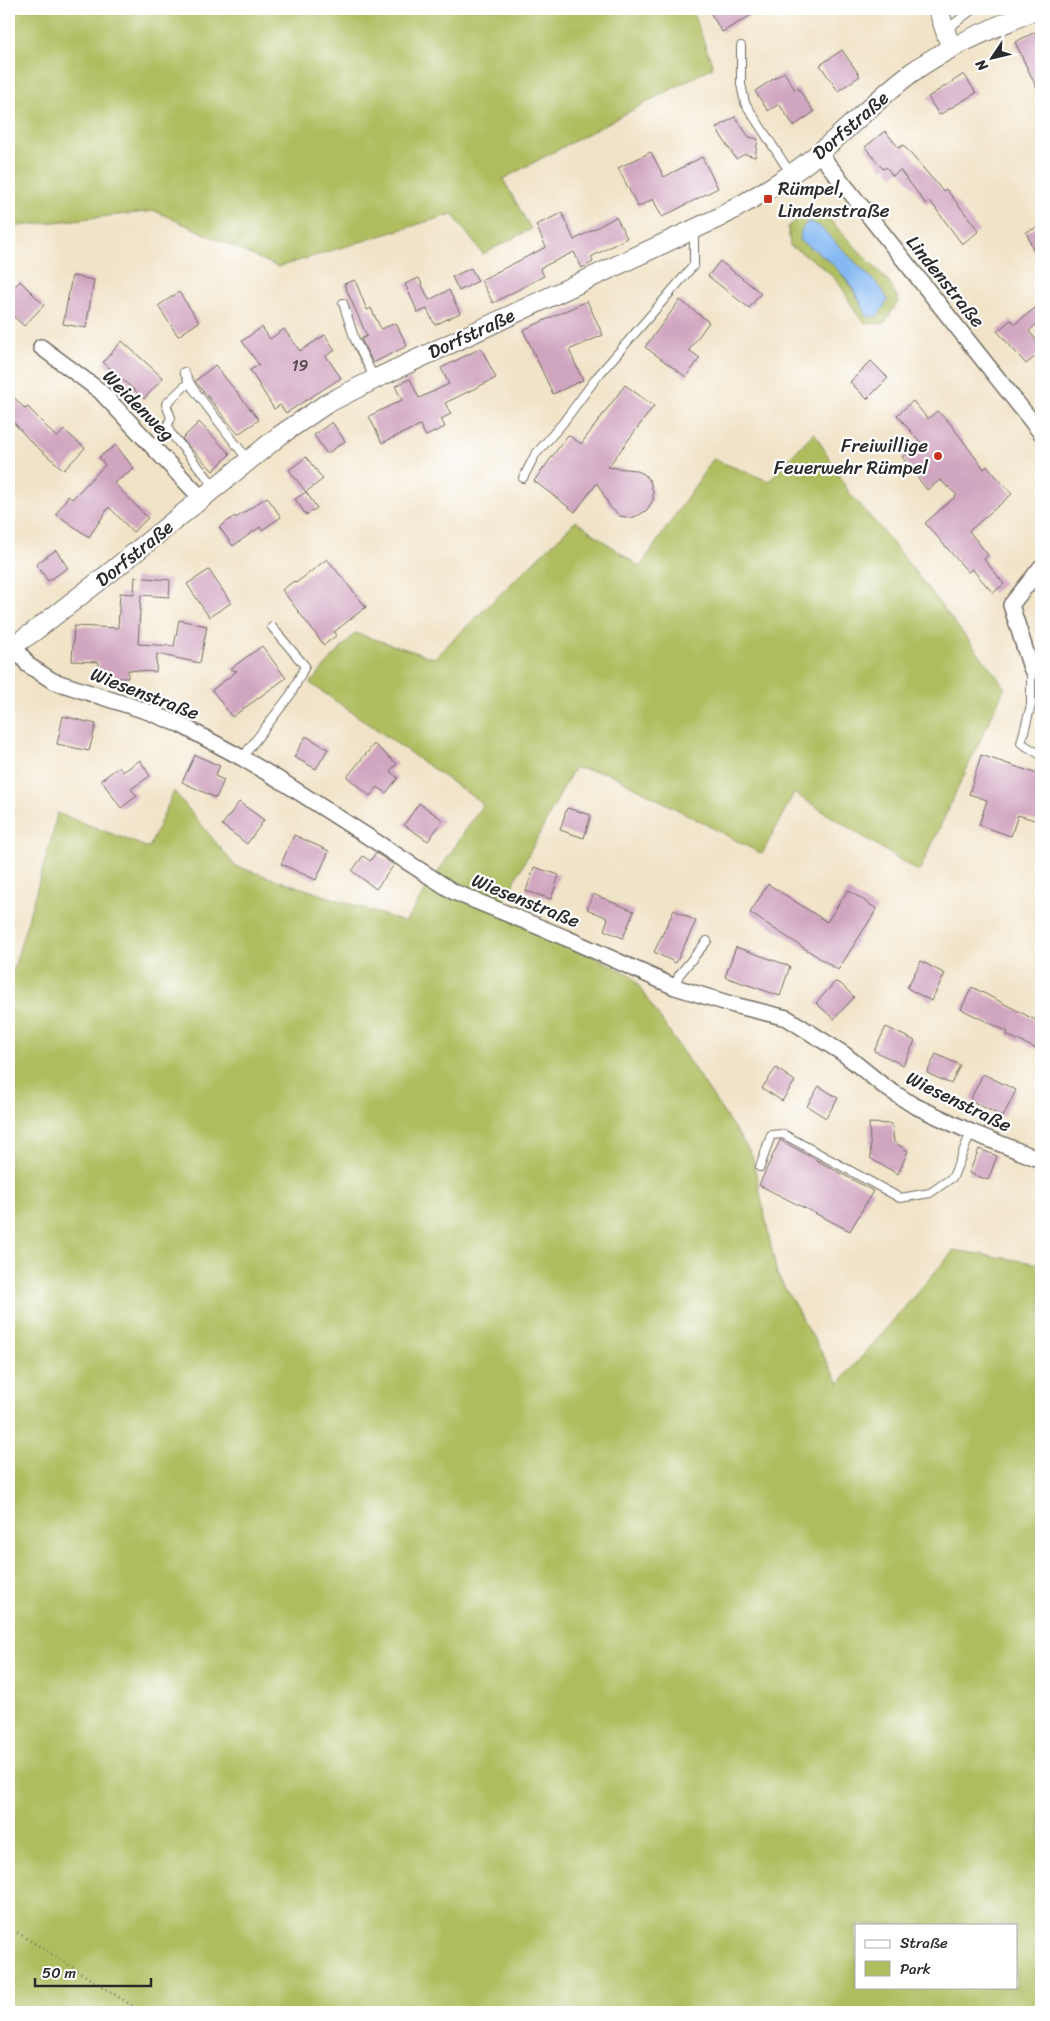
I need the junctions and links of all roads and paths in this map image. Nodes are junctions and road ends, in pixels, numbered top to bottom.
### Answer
1 (938, 9) edge
2 (973, 9) edge
3 (1037, 9) edge
4 (948, 40) junction
5 (742, 46) dead end
6 (819, 153) junction
7 (790, 174) junction
8 (694, 230) junction
9 (343, 303) dead end
10 (41, 347) dead end
11 (184, 372) dead end
12 (375, 379) junction
13 (189, 382) junction
14 (1041, 433) edge
15 (250, 461) junction
16 (523, 478) dead end
17 (209, 493) junction
18 (1041, 566) edge
19 (272, 627) dead end
20 (11, 647) edge
21 (1030, 668) joint
22 (1041, 755) edge
23 (242, 758) junction
24 (707, 941) dead end
25 (675, 987) junction
26 (971, 1132) junction
27 (1041, 1160) edge
28 (760, 1167) dead end
29 (9, 1927) edge
30 (142, 2012) edge

1 - 4 street
2 - 4 lane
3 - 4 street, Dorfstraße
4 - 6 street, Dorfstraße
5 - 7 lane
6 - 7 street, Dorfstraße
6 - 14 street, Lindenstraße
7 - 8 street, Dorfstraße
8 - 12 street, Dorfstraße
8 - 16 lane
9 - 12 lane
10 - 17 street, Weidenweg
11 - 13 lane
12 - 15 street, Dorfstraße
13 - 15 lane
13 - 17 lane
15 - 17 street, Dorfstraße
17 - 20 street, Dorfstraße
18 - 21 street
19 - 23 lane
20 - 23 street, Wiesenstraße
21 - 22 lane
23 - 25 street, Wiesenstraße
24 - 25 lane
25 - 26 street, Wiesenstraße
26 - 27 street, Wiesenstraße
26 - 28 lane
29 - 30 path

